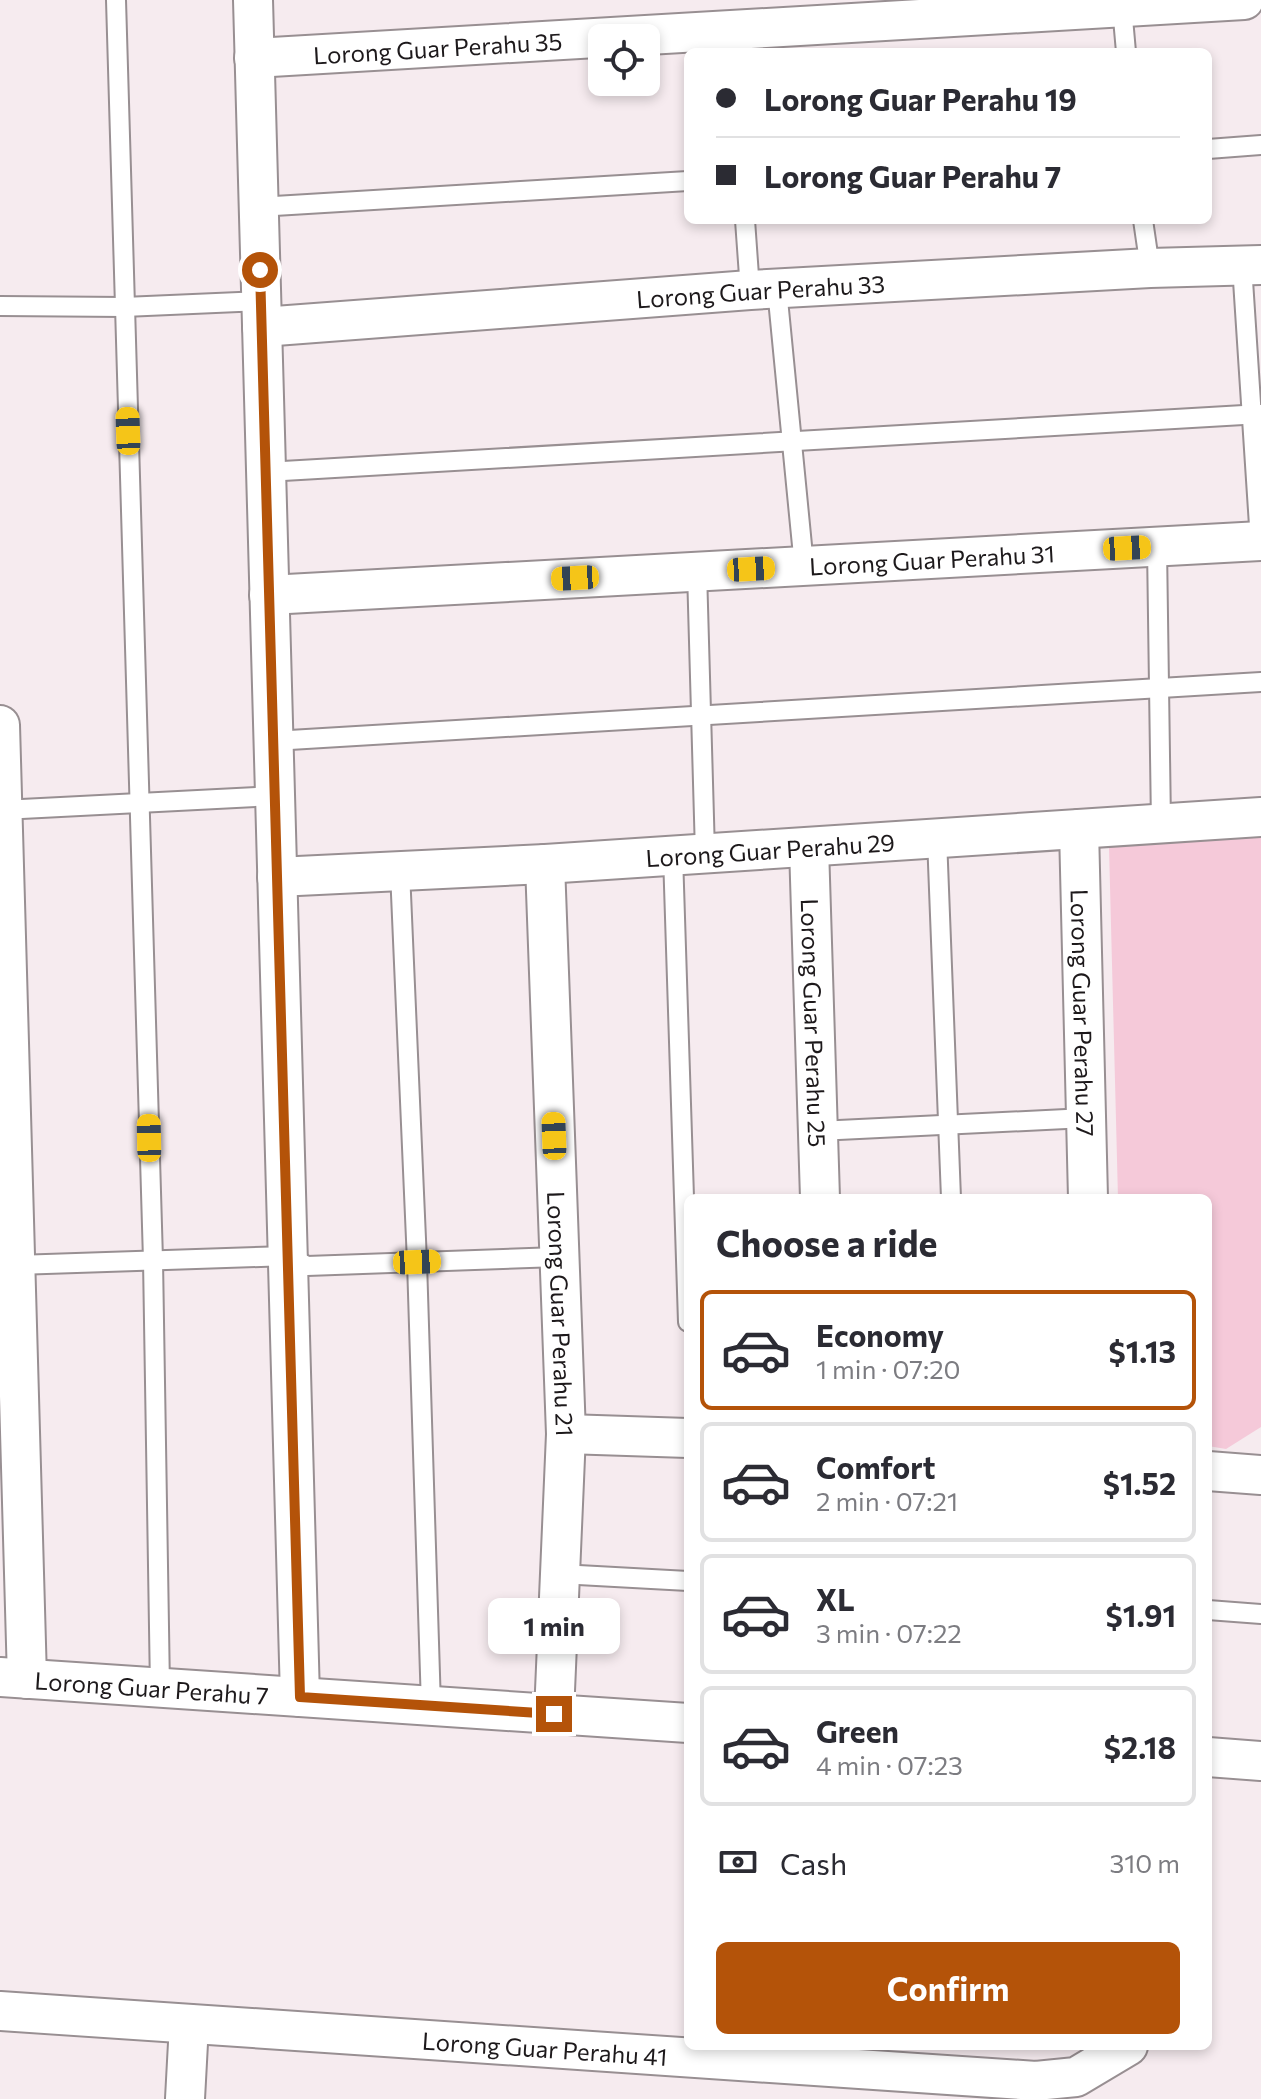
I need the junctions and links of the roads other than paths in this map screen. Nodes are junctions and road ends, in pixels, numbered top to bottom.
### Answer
1 (116, 0) edge
2 (253, 0) edge
3 (1244, 0) edge
4 (1122, 7) junction
5 (731, 41) edge
6 (1126, 48) edge
7 (254, 58) junction
8 (1261, 145) edge
9 (1212, 149) edge
10 (684, 181) edge
11 (258, 207) junction
12 (746, 224) edge
13 (1144, 224) edge
14 (1252, 265) edge
15 (1150, 268) junction
16 (764, 289) junction
17 (0, 306) edge
18 (124, 307) junction
19 (261, 314) junction
20 (1256, 415) edge
21 (792, 442) junction
22 (266, 472) junction
23 (1261, 541) edge
24 (1157, 547) junction
25 (804, 566) junction
26 (697, 571) junction
27 (269, 595) junction
28 (1261, 682) edge
29 (1157, 689) junction
30 (701, 716) junction
31 (0, 725) edge
32 (273, 741) junction
33 (275, 796) junction
34 (139, 802) junction
35 (1261, 817) edge
36 (1161, 824) junction
37 (1079, 829) junction
38 (2, 834) edge
39 (937, 838) junction
40 (809, 847) junction
41 (689, 854) junction
42 (545, 864) junction
43 (400, 871) junction
44 (277, 877) junction
45 (1086, 1118) junction
46 (948, 1126) junction
47 (818, 1131) junction
48 (688, 1194) edge
49 (820, 1194) edge
50 (951, 1194) edge
51 (1088, 1194) edge
52 (288, 1256) junction
53 (558, 1257) junction
54 (153, 1260) junction
55 (417, 1262) junction
56 (16, 1265) junction
57 (8, 1312) edge
58 (566, 1434) junction
59 (684, 1438) edge
60 (1212, 1471) edge
61 (1261, 1475) edge
62 (560, 1574) junction
63 (684, 1581) edge
64 (1212, 1610) edge
65 (1261, 1614) edge
66 (14, 1678) edge
67 (160, 1688) junction
68 (300, 1697) junction
69 (431, 1706) junction
70 (554, 1714) junction
71 (684, 1723) edge
72 (1212, 1757) edge
73 (1261, 1761) edge
74 (0, 2011) edge
75 (189, 2024) junction
76 (1121, 2050) edge
77 (185, 2099) edge

1 - 18 lane
2 - 7 street
3 - 4 street, Lorong Guar Perahu 35
4 - 5 street, Lorong Guar Perahu 35
4 - 6 lane
5 - 7 street, Lorong Guar Perahu 35
7 - 11 street
8 - 9 lane
10 - 11 lane
11 - 19 street
12 - 16 lane
13 - 15 lane
14 - 15 street, Lorong Guar Perahu 33
14 - 20 lane
15 - 16 street, Lorong Guar Perahu 33
16 - 19 street, Lorong Guar Perahu 33
16 - 21 lane
17 - 18 lane
18 - 19 lane
18 - 34 lane
19 - 22 street
20 - 21 lane
20 - 23 lane
21 - 22 lane
21 - 25 lane
22 - 27 street
23 - 24 street, Lorong Guar Perahu 31
24 - 25 street, Lorong Guar Perahu 31
24 - 29 lane
25 - 26 street, Lorong Guar Perahu 31
26 - 27 street, Lorong Guar Perahu 31
26 - 30 lane
27 - 32 street
28 - 29 lane
29 - 30 lane
29 - 36 lane
30 - 32 lane
30 - 41 lane
31 - 38 street
32 - 33 street
33 - 34 lane
33 - 44 street
34 - 38 lane
34 - 54 lane
35 - 36 street, Lorong Guar Perahu 29
36 - 37 street, Lorong Guar Perahu 29
37 - 39 street, Lorong Guar Perahu 29
37 - 45 street, Lorong Guar Perahu 27
38 - 56 street
39 - 40 street, Lorong Guar Perahu 29
39 - 46 lane
40 - 41 street, Lorong Guar Perahu 29
40 - 47 street, Lorong Guar Perahu 25
41 - 42 street, Lorong Guar Perahu 29
41 - 48 lane
42 - 43 street, Lorong Guar Perahu 29
42 - 53 street, Lorong Guar Perahu 21
43 - 44 street, Lorong Guar Perahu 29
43 - 55 lane
44 - 52 street
45 - 46 lane
45 - 51 street, Lorong Guar Perahu 27
46 - 47 lane
46 - 50 lane
47 - 49 street, Lorong Guar Perahu 25
52 - 54 lane
52 - 55 lane
52 - 68 street
53 - 55 lane
53 - 58 street, Lorong Guar Perahu 21
54 - 56 lane
54 - 67 lane
55 - 69 lane
56 - 57 street
57 - 66 street
58 - 59 street
58 - 62 street, Lorong Guar Perahu 21
60 - 61 street
62 - 63 lane
62 - 70 street, Lorong Guar Perahu 21
64 - 65 lane
66 - 67 street, Lorong Guar Perahu 7
67 - 68 street, Lorong Guar Perahu 7
68 - 69 street, Lorong Guar Perahu 7
69 - 70 street, Lorong Guar Perahu 7
70 - 71 street, Lorong Guar Perahu 7
72 - 73 street
74 - 75 street, Lorong Guar Perahu 41
75 - 76 street, Lorong Guar Perahu 41
75 - 77 street

